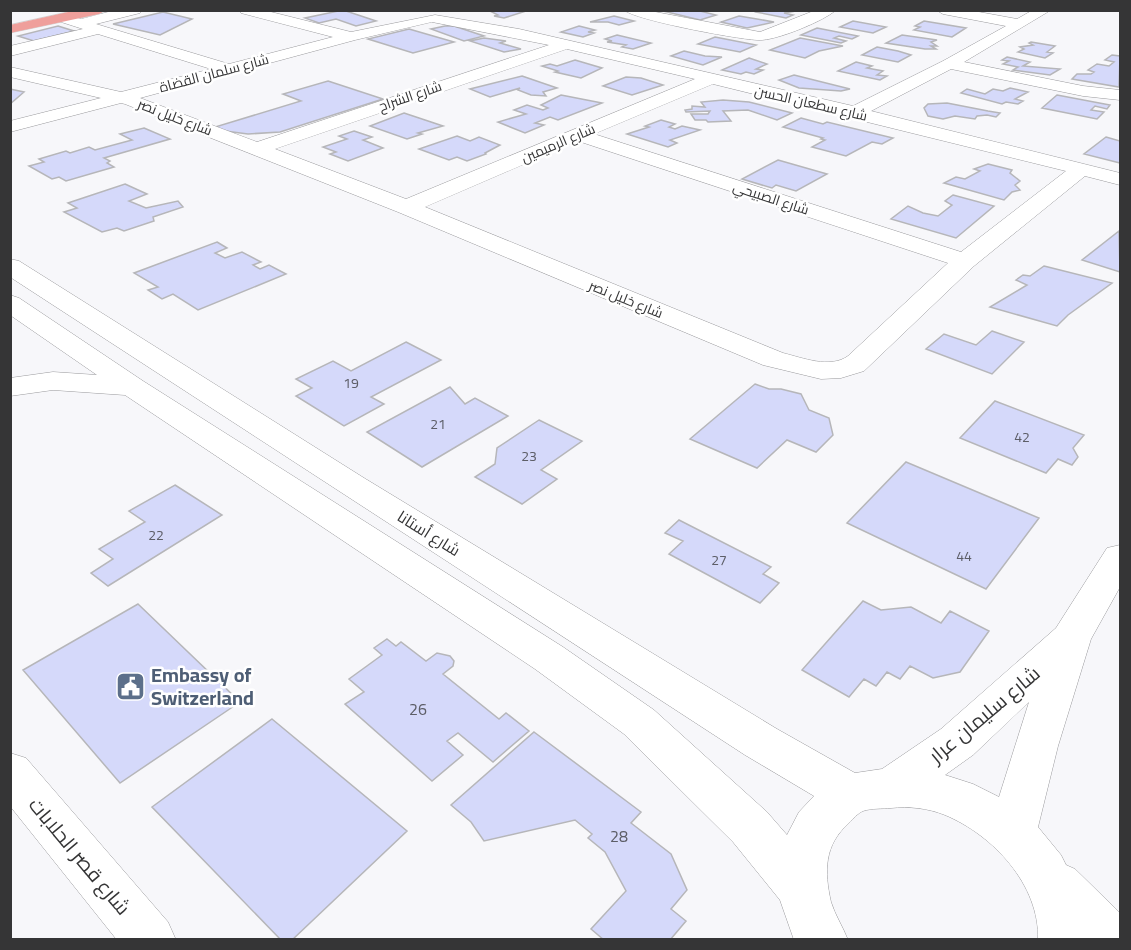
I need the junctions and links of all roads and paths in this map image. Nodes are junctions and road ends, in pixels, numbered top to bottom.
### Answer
1 (99, 10) edge
2 (135, 10) edge
3 (246, 10) edge
4 (631, 10) edge
5 (829, 10) edge
6 (943, 10) edge
7 (1044, 10) edge
8 (455, 12) edge
9 (420, 15) edge
10 (80, 17) edge
11 (63, 18) junction
12 (1019, 24) junction
13 (10, 27) edge
14 (99, 29) junction
15 (501, 29) junction
16 (714, 29) junction
17 (318, 30) junction
18 (353, 36) junction
19 (682, 40) dead end
20 (566, 44) junction
21 (660, 48) dead end
22 (10, 51) edge
23 (628, 59) junction
24 (201, 61) junction
25 (949, 64) junction
26 (229, 69) junction
27 (10, 72) edge
28 (710, 79) junction
29 (47, 83) junction
30 (88, 92) junction
31 (1120, 95) edge
32 (124, 98) junction
33 (79, 110) junction
34 (855, 112) junction
35 (10, 127) edge
36 (577, 135) junction
37 (255, 149) junction
38 (1080, 170) junction
39 (1120, 179) edge
40 (406, 207) junction
41 (965, 261) junction
42 (10, 266) edge
43 (10, 303) edge
44 (10, 387) edge
45 (133, 387) junction
46 (1120, 557) edge
47 (1071, 638) junction
48 (10, 772) edge
49 (873, 790) junction
50 (1013, 833) junction
51 (1048, 875) junction
52 (811, 923) edge
53 (150, 939) edge
54 (1064, 939) edge
55 (1110, 939) edge

1 - 11 main road
2 - 10 street
3 - 17 street
4 - 16 street
5 - 16 street
6 - 12 street
7 - 12 street
8 - 9 street, شارع سلمان القضاة
8 - 15 street, شارع سطعان الحسن
9 - 15 street, شارع سطعان الحسن
9 - 18 street, شارع سلمان القضاة
10 - 11 street
10 - 13 main road
10 - 14 street
11 - 13 main road
12 - 25 street
14 - 22 street
14 - 24 street
15 - 20 street, شارع سطعان الحسن
16 - 19 street
17 - 18 street
17 - 24 street
18 - 26 street, شارع سلمان القضاة
20 - 23 street, شارع سطعان الحسن
20 - 37 street, شارع الشراح
21 - 23 street
23 - 28 street, شارع سطعان الحسن
24 - 26 street
24 - 30 street
25 - 31 street
25 - 34 street
26 - 32 street, شارع سلمان القضاة
27 - 29 street
28 - 34 street, شارع سطعان الحسن
28 - 36 street, شارع الرميمين
29 - 30 street
29 - 33 street
30 - 32 street
32 - 33 street, شارع سلمان القضاة
32 - 37 street, شارع خليل نصر
33 - 35 street, شارع سلمان القضاة
34 - 38 street, شارع سطعان الحسن
36 - 40 street, شارع الرميمين
36 - 41 street, شارع الصبيحي
37 - 40 street, شارع خليل نصر
38 - 39 street, شارع سطعان الحسن
38 - 41 street, شارع خليل نصر
40 - 41 street, شارع خليل نصر
42 - 49 street, شارع أستانا
43 - 45 street
44 - 45 street
45 - 52 street
46 - 47 street, شارع سليمان عرار
47 - 49 street, شارع سليمان عرار
47 - 50 street, شارع سليمان عرار
48 - 53 street, شارع قصر الحلابات
49 - 50 street
49 - 52 street, شارع سليمان عرار
50 - 51 street
51 - 54 street
51 - 55 street

